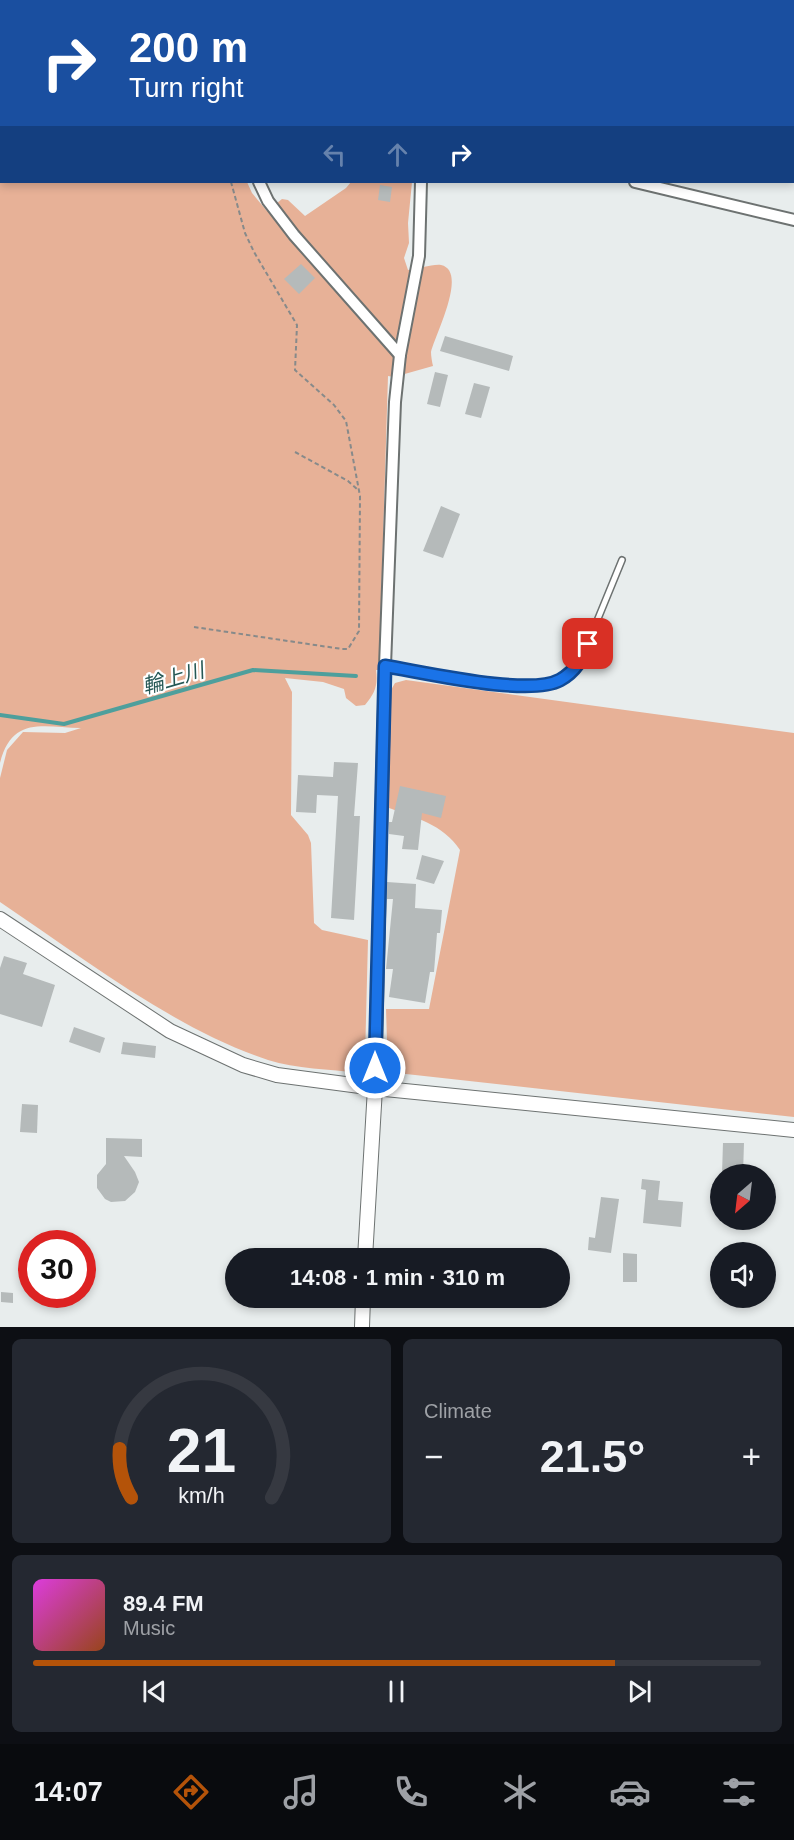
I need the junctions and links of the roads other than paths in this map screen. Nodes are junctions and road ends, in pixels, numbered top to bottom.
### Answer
1 (259, 183) edge
2 (421, 183) edge
3 (639, 183) edge
4 (794, 220) edge
5 (400, 356) junction
6 (622, 560) dead end
7 (385, 666) junction
8 (0, 919) edge
9 (375, 1088) junction
10 (794, 1130) edge
11 (366, 1248) edge
12 (363, 1308) edge
13 (362, 1327) edge

1 - 5 street
2 - 5 street
3 - 4 street
5 - 7 street
6 - 7 lane
7 - 9 street
8 - 9 street
9 - 10 street
9 - 11 street
12 - 13 street

